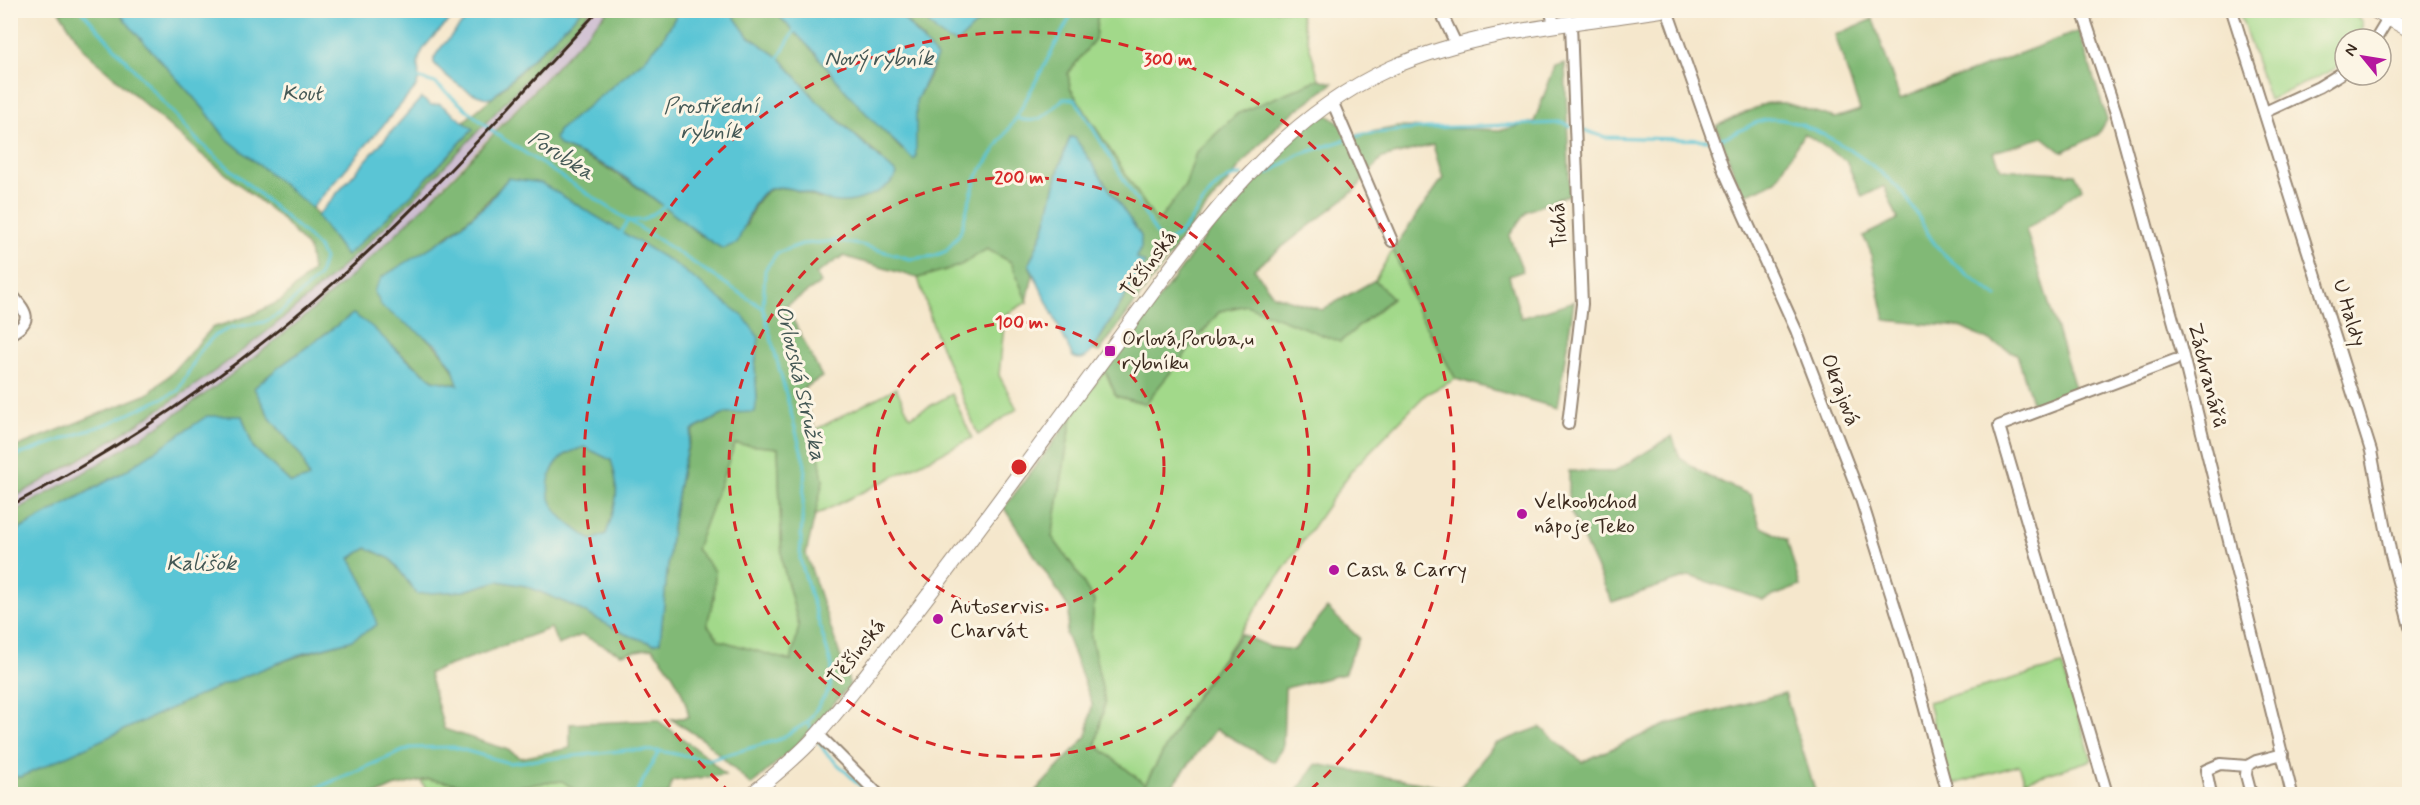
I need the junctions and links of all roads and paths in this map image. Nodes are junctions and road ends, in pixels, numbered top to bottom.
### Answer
1 (1440, 10) edge
2 (1550, 10) edge
3 (1661, 10) edge
4 (1667, 10) edge
5 (2082, 10) edge
6 (2373, 10) edge
7 (2233, 14) dead end
8 (2388, 19) junction
9 (1571, 24) junction
10 (1555, 26) junction
11 (2383, 27) edge
12 (2409, 30) edge
13 (1456, 44) junction
14 (2333, 78) edge
15 (1332, 101) junction
16 (2265, 112) junction
17 (1392, 242) dead end
18 (10, 292) edge
19 (10, 333) edge
20 (2175, 360) dead end
21 (1568, 424) dead end
22 (2409, 627) edge
23 (814, 739) junction
24 (2283, 754) junction
25 (2247, 766) junction
26 (752, 795) edge
27 (878, 795) edge
28 (1948, 795) edge
29 (2107, 795) edge
30 (2211, 795) edge
31 (2251, 795) edge
32 (2292, 795) edge

1 - 13 street
2 - 10 street
3 - 9 main road, Těšínská
4 - 28 street, Okrajová
5 - 24 street, Záchranářů
6 - 8 main road
7 - 16 street, U Haldy
8 - 11 street
8 - 12 main road
9 - 10 main road, Těšínská
9 - 21 street, Tichá
10 - 13 main road, Těšínská
13 - 15 main road, Těšínská
14 - 16 street
15 - 17 street
15 - 23 main road, Těšínská
16 - 22 street, U Haldy
18 - 19 street
20 - 29 street, Záchranářů
23 - 26 main road, Těšínská
23 - 27 street
24 - 25 street
24 - 32 street, Záchranářů
25 - 30 street
25 - 31 street

